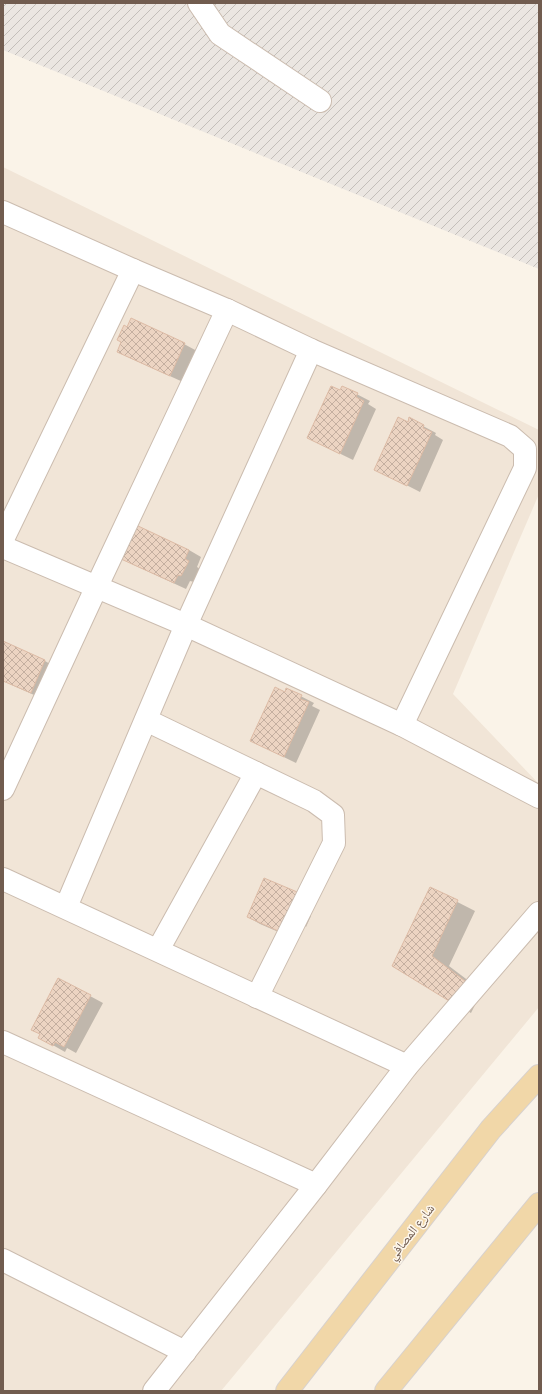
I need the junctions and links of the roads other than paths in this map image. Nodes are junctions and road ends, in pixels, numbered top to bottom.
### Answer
1 (199, 3) edge
2 (320, 100) dead end
3 (3, 212) edge
4 (133, 270) junction
5 (227, 310) junction
6 (311, 350) junction
7 (3, 539) edge
8 (3, 547) edge
9 (97, 586) junction
10 (186, 625) junction
11 (146, 720) junction
12 (402, 725) junction
13 (256, 773) junction
14 (3, 789) edge
15 (539, 797) edge
16 (3, 878) edge
17 (66, 907) junction
18 (539, 913) edge
19 (158, 950) junction
20 (257, 997) junction
21 (3, 1042) edge
22 (407, 1066) junction
23 (539, 1076) edge
24 (316, 1185) junction
25 (539, 1204) edge
26 (3, 1260) edge
27 (185, 1352) junction
28 (154, 1391) edge
29 (287, 1391) edge
30 (386, 1391) edge

1 - 2 street
3 - 4 street
4 - 5 street
4 - 7 street
5 - 6 street
5 - 9 street
6 - 10 street
6 - 12 street
8 - 9 street
9 - 10 street
9 - 14 street
10 - 11 street
10 - 12 street
11 - 13 street
11 - 17 street
12 - 15 street
13 - 19 street
13 - 20 street
16 - 17 street
17 - 19 street
18 - 22 street
19 - 20 street
20 - 22 street
21 - 24 street
22 - 24 street
23 - 29 main road, شارع المصافي
24 - 27 street
25 - 30 main road
26 - 27 street
27 - 28 street

